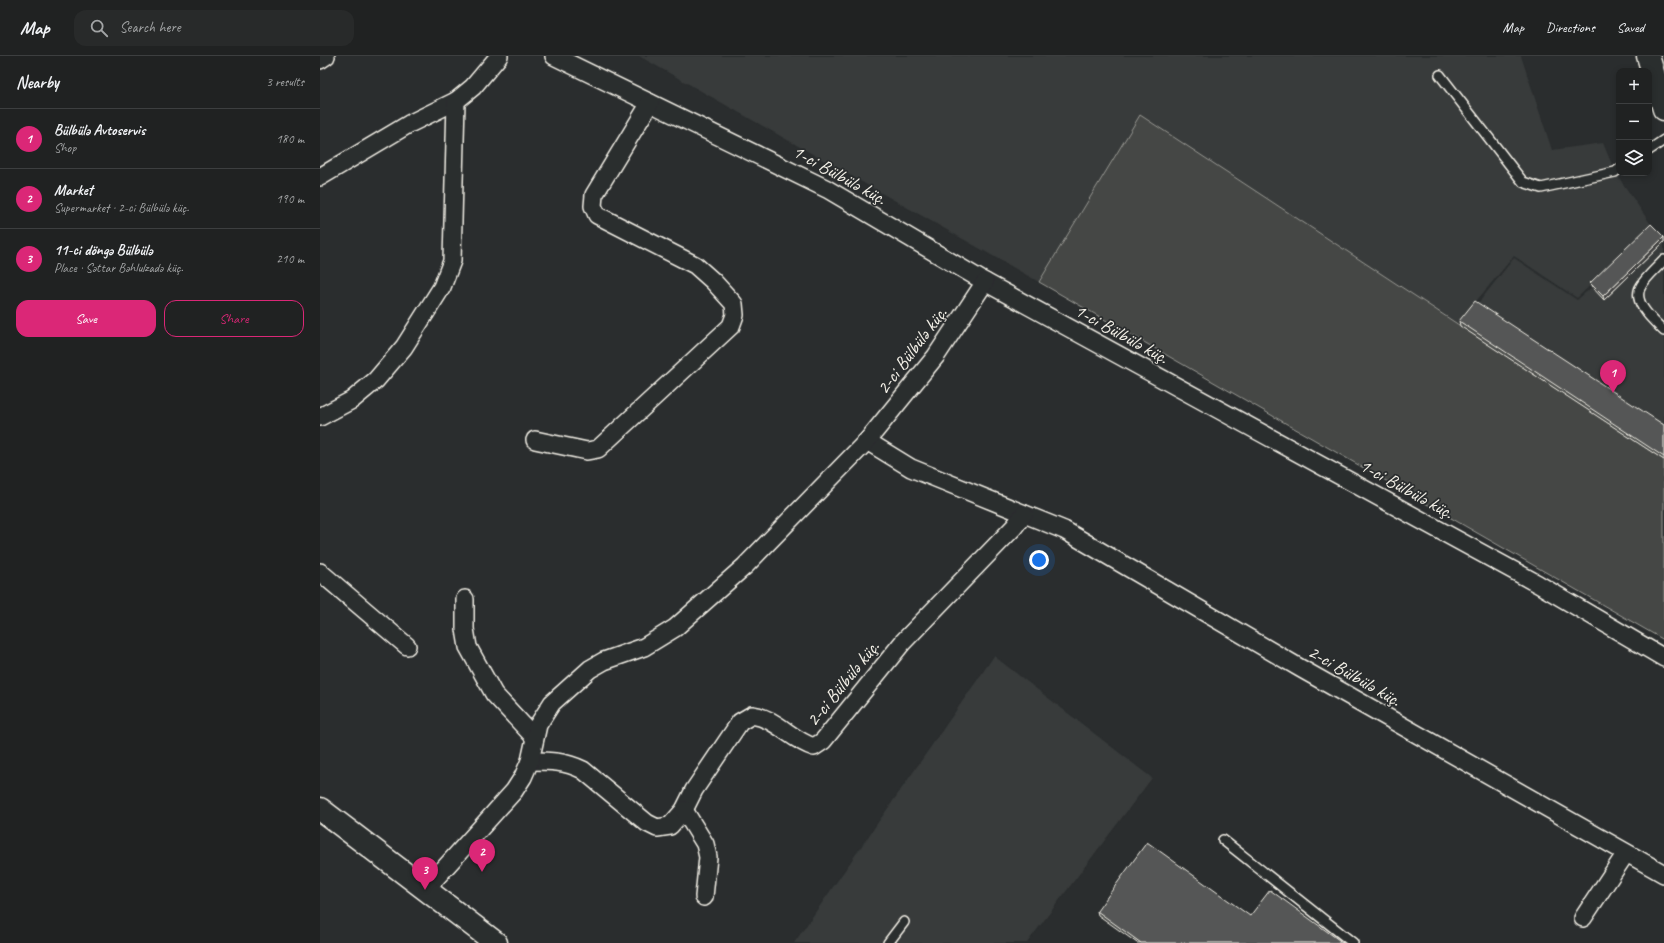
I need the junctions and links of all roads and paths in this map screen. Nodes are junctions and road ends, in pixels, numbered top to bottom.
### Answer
1 (326, 56) edge
2 (499, 56) edge
3 (554, 56) edge
4 (1648, 56) edge
5 (320, 60) edge
6 (1440, 75) dead end
7 (456, 101) junction
8 (650, 103) junction
9 (1664, 109) edge
10 (1664, 140) edge
11 (1652, 148) edge
12 (1616, 171) edge
13 (320, 177) edge
14 (1664, 260) edge
15 (986, 282) junction
16 (1664, 331) edge
17 (320, 416) edge
18 (535, 440) dead end
19 (867, 441) junction
20 (1024, 514) junction
21 (320, 572) edge
22 (465, 599) dead end
23 (407, 646) dead end
24 (1664, 658) edge
25 (534, 737) junction
26 (530, 761) junction
27 (320, 809) edge
28 (684, 810) junction
29 (1223, 840) dead end
30 (1626, 853) junction
31 (1664, 874) edge
32 (425, 890) junction
33 (704, 897) dead end
34 (1584, 918) dead end
35 (904, 922) dead end
36 (496, 943) edge
37 (888, 943) edge
38 (1353, 943) edge

1 - 5 street
2 - 7 street
3 - 8 street, 1-ci Bülbülə küç.
4 - 9 main road
6 - 12 lane
7 - 13 street
7 - 17 street
8 - 15 street, 1-ci Bülbülə küç.
8 - 18 street
10 - 11 lane
14 - 16 lane
15 - 19 street, 2-ci Bülbülə küç.
15 - 24 street, 1-ci Bülbülə küç.
19 - 20 street, 2-ci Bülbülə küç.
19 - 25 street, 2-ci Bülbülə küç.
20 - 28 street, 2-ci Bülbülə küç.
20 - 30 street, 2-ci Bülbülə küç.
21 - 23 street
22 - 25 street
25 - 26 street, 2-ci Bülbülə küç.
26 - 28 street, 2-ci Bülbülə küç.
26 - 32 street, 2-ci Bülbülə küç.
27 - 32 main road
28 - 33 street
29 - 38 lane
30 - 31 street, 2-ci Bülbülə küç.
30 - 34 street
32 - 36 main road
35 - 37 lane

